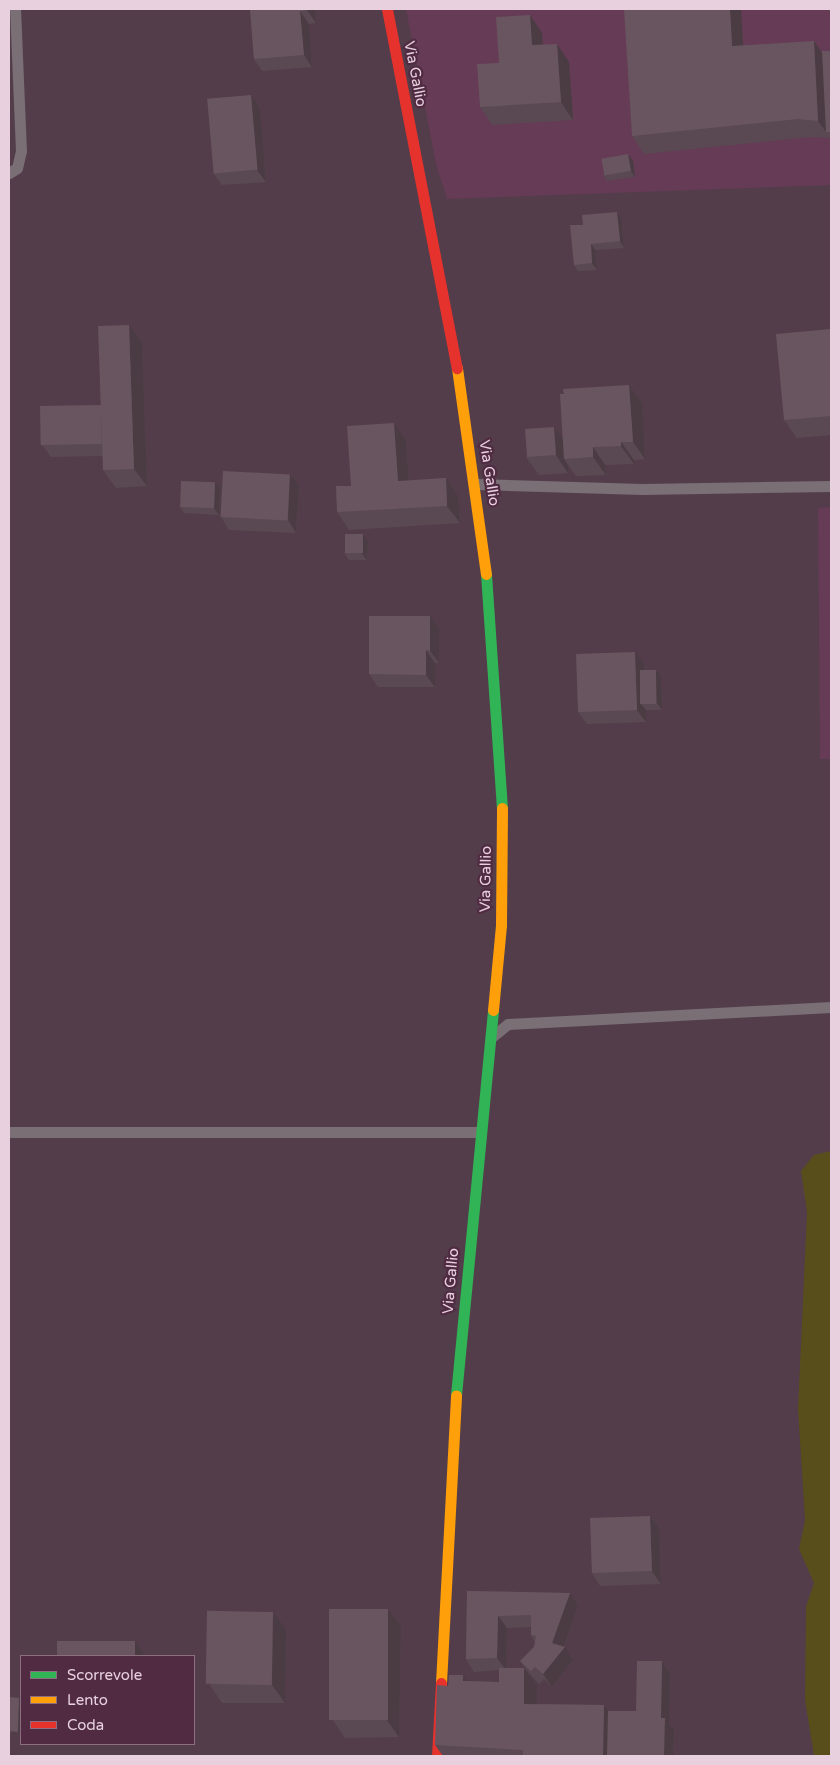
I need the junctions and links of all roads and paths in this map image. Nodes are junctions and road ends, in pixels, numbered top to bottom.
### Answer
1 (15, 9) edge
2 (387, 9) edge
3 (13, 32) edge
4 (14, 103) edge
5 (9, 173) edge
6 (476, 484) junction
7 (831, 486) edge
8 (831, 1007) edge
9 (489, 1038) junction
10 (9, 1132) edge
11 (480, 1132) junction
12 (437, 1756) edge

1 - 3 lane
2 - 6 street, Via Gallio
3 - 4 lane
4 - 5 lane
6 - 7 lane
6 - 9 street, Via Gallio
8 - 9 lane
9 - 11 street, Via Gallio
10 - 11 lane
11 - 12 street, Via Gallio

